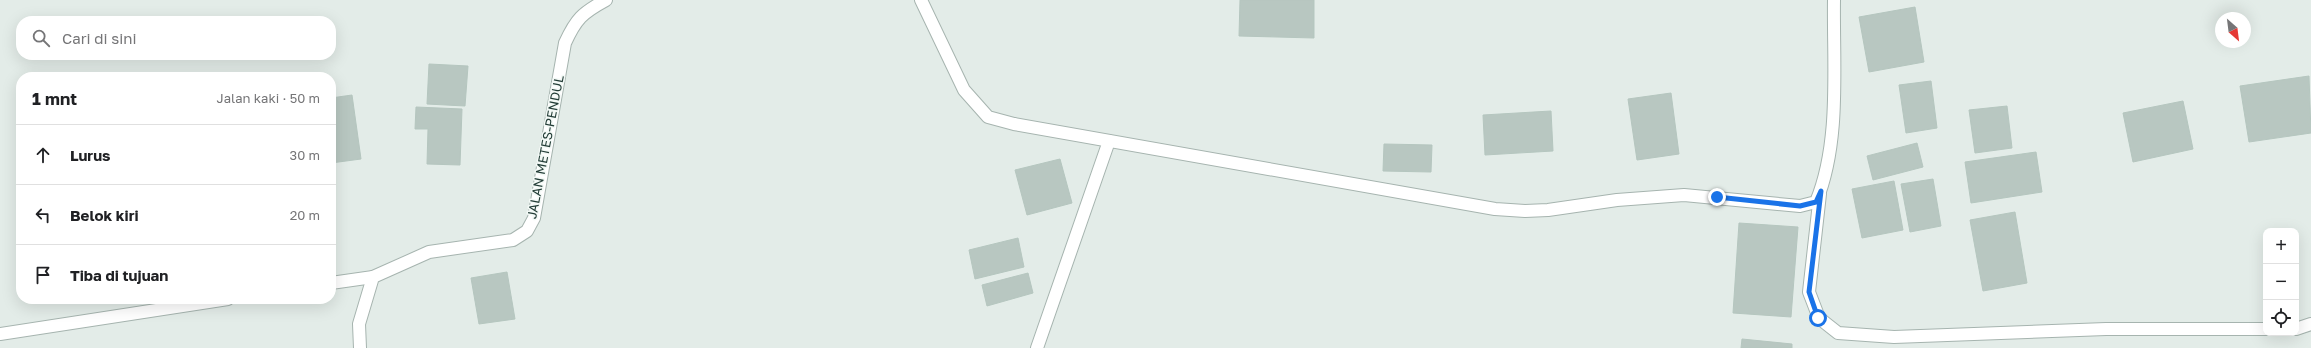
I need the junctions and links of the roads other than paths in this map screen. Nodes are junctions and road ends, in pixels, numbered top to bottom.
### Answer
1 (606, 0) edge
2 (921, 0) edge
3 (1834, 0) edge
4 (1109, 141) junction
5 (1821, 191) junction
6 (373, 277) junction
7 (336, 282) edge
8 (195, 304) edge
9 (2311, 324) edge
10 (2299, 328) edge
11 (2263, 329) edge
12 (0, 334) edge
13 (360, 348) edge
14 (1037, 348) edge

1 - 6 street, JALAN METES-PENDUL
2 - 4 street
3 - 5 street
4 - 5 street
4 - 14 street
5 - 11 street
6 - 7 street, JALAN METES-PENDUL
6 - 13 street
8 - 12 street
9 - 10 street

